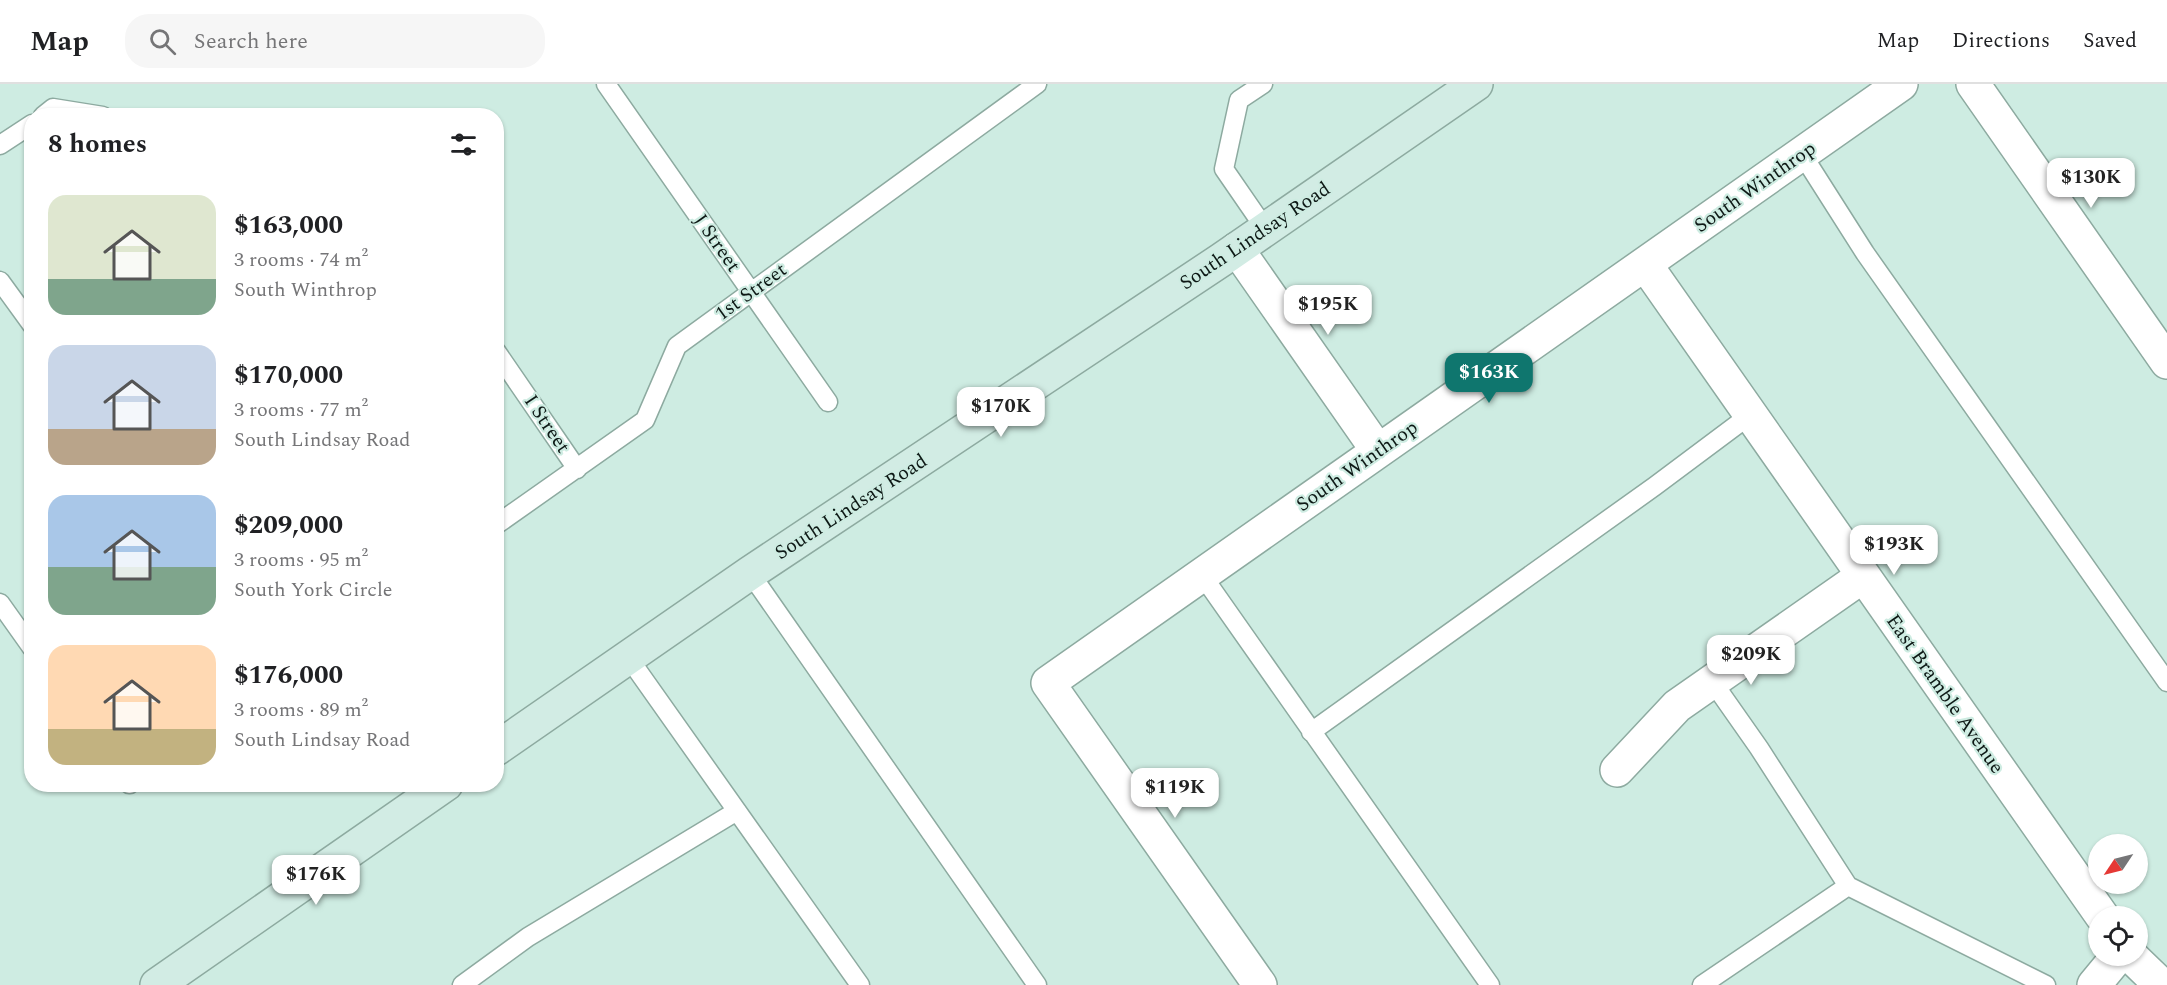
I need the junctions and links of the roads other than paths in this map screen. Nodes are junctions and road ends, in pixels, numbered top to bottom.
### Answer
1 (606, 84) edge
2 (1037, 84) edge
3 (1263, 84) edge
4 (1476, 84) edge
5 (1901, 84) edge
6 (1973, 84) edge
7 (24, 130) edge
8 (0, 146) edge
9 (1802, 154) junction
10 (1266, 230) junction
11 (1237, 249) junction
12 (1645, 264) junction
13 (0, 281) edge
14 (752, 292) junction
15 (24, 314) edge
16 (2167, 362) edge
17 (504, 363) edge
18 (828, 402) dead end
19 (1750, 415) junction
20 (1378, 452) junction
21 (577, 469) junction
22 (504, 519) edge
23 (750, 573) junction
24 (1202, 575) junction
25 (1863, 576) junction
26 (0, 603) edge
27 (24, 637) edge
28 (628, 657) junction
29 (1712, 681) junction
30 (2167, 682) edge
31 (1311, 732) junction
32 (504, 743) edge
33 (1617, 770) dead end
34 (434, 792) edge
35 (737, 811) junction
36 (1848, 886) junction
37 (2095, 906) edge
38 (2110, 966) edge
39 (2141, 966) edge
40 (157, 985) edge
41 (462, 985) edge
42 (860, 985) edge
43 (1037, 985) edge
44 (1260, 985) edge
45 (1490, 985) edge
46 (1702, 985) edge
47 (2046, 985) edge
48 (2094, 985) edge
49 (2161, 985) edge

1 - 14 lane, J Street
2 - 14 lane, 1st Street
3 - 10 lane
4 - 10 main road, South Lindsay Road
5 - 9 street, South Winthrop
6 - 16 street
7 - 8 lane
9 - 12 street, South Winthrop
9 - 30 lane
10 - 11 main road, South Lindsay Road
11 - 20 street
11 - 23 main road, South Lindsay Road
12 - 19 street, East Bramble Avenue
12 - 20 street, South Winthrop
13 - 15 lane
14 - 18 lane, J Street
14 - 21 lane, 1st Street
17 - 21 lane, I Street
19 - 25 street, East Bramble Avenue
19 - 31 lane
20 - 24 street, South Winthrop
21 - 22 lane, 1st Street
23 - 28 main road, South Lindsay Road
23 - 43 lane
24 - 31 lane
24 - 44 street, South Winthrop
25 - 29 street
25 - 37 street, East Bramble Avenue
26 - 27 lane
28 - 32 main road, South Lindsay Road
28 - 35 lane
29 - 33 street
29 - 36 lane
31 - 45 lane
34 - 40 main road
35 - 41 lane
35 - 42 lane
36 - 46 lane
36 - 47 lane
38 - 48 street
39 - 49 street

